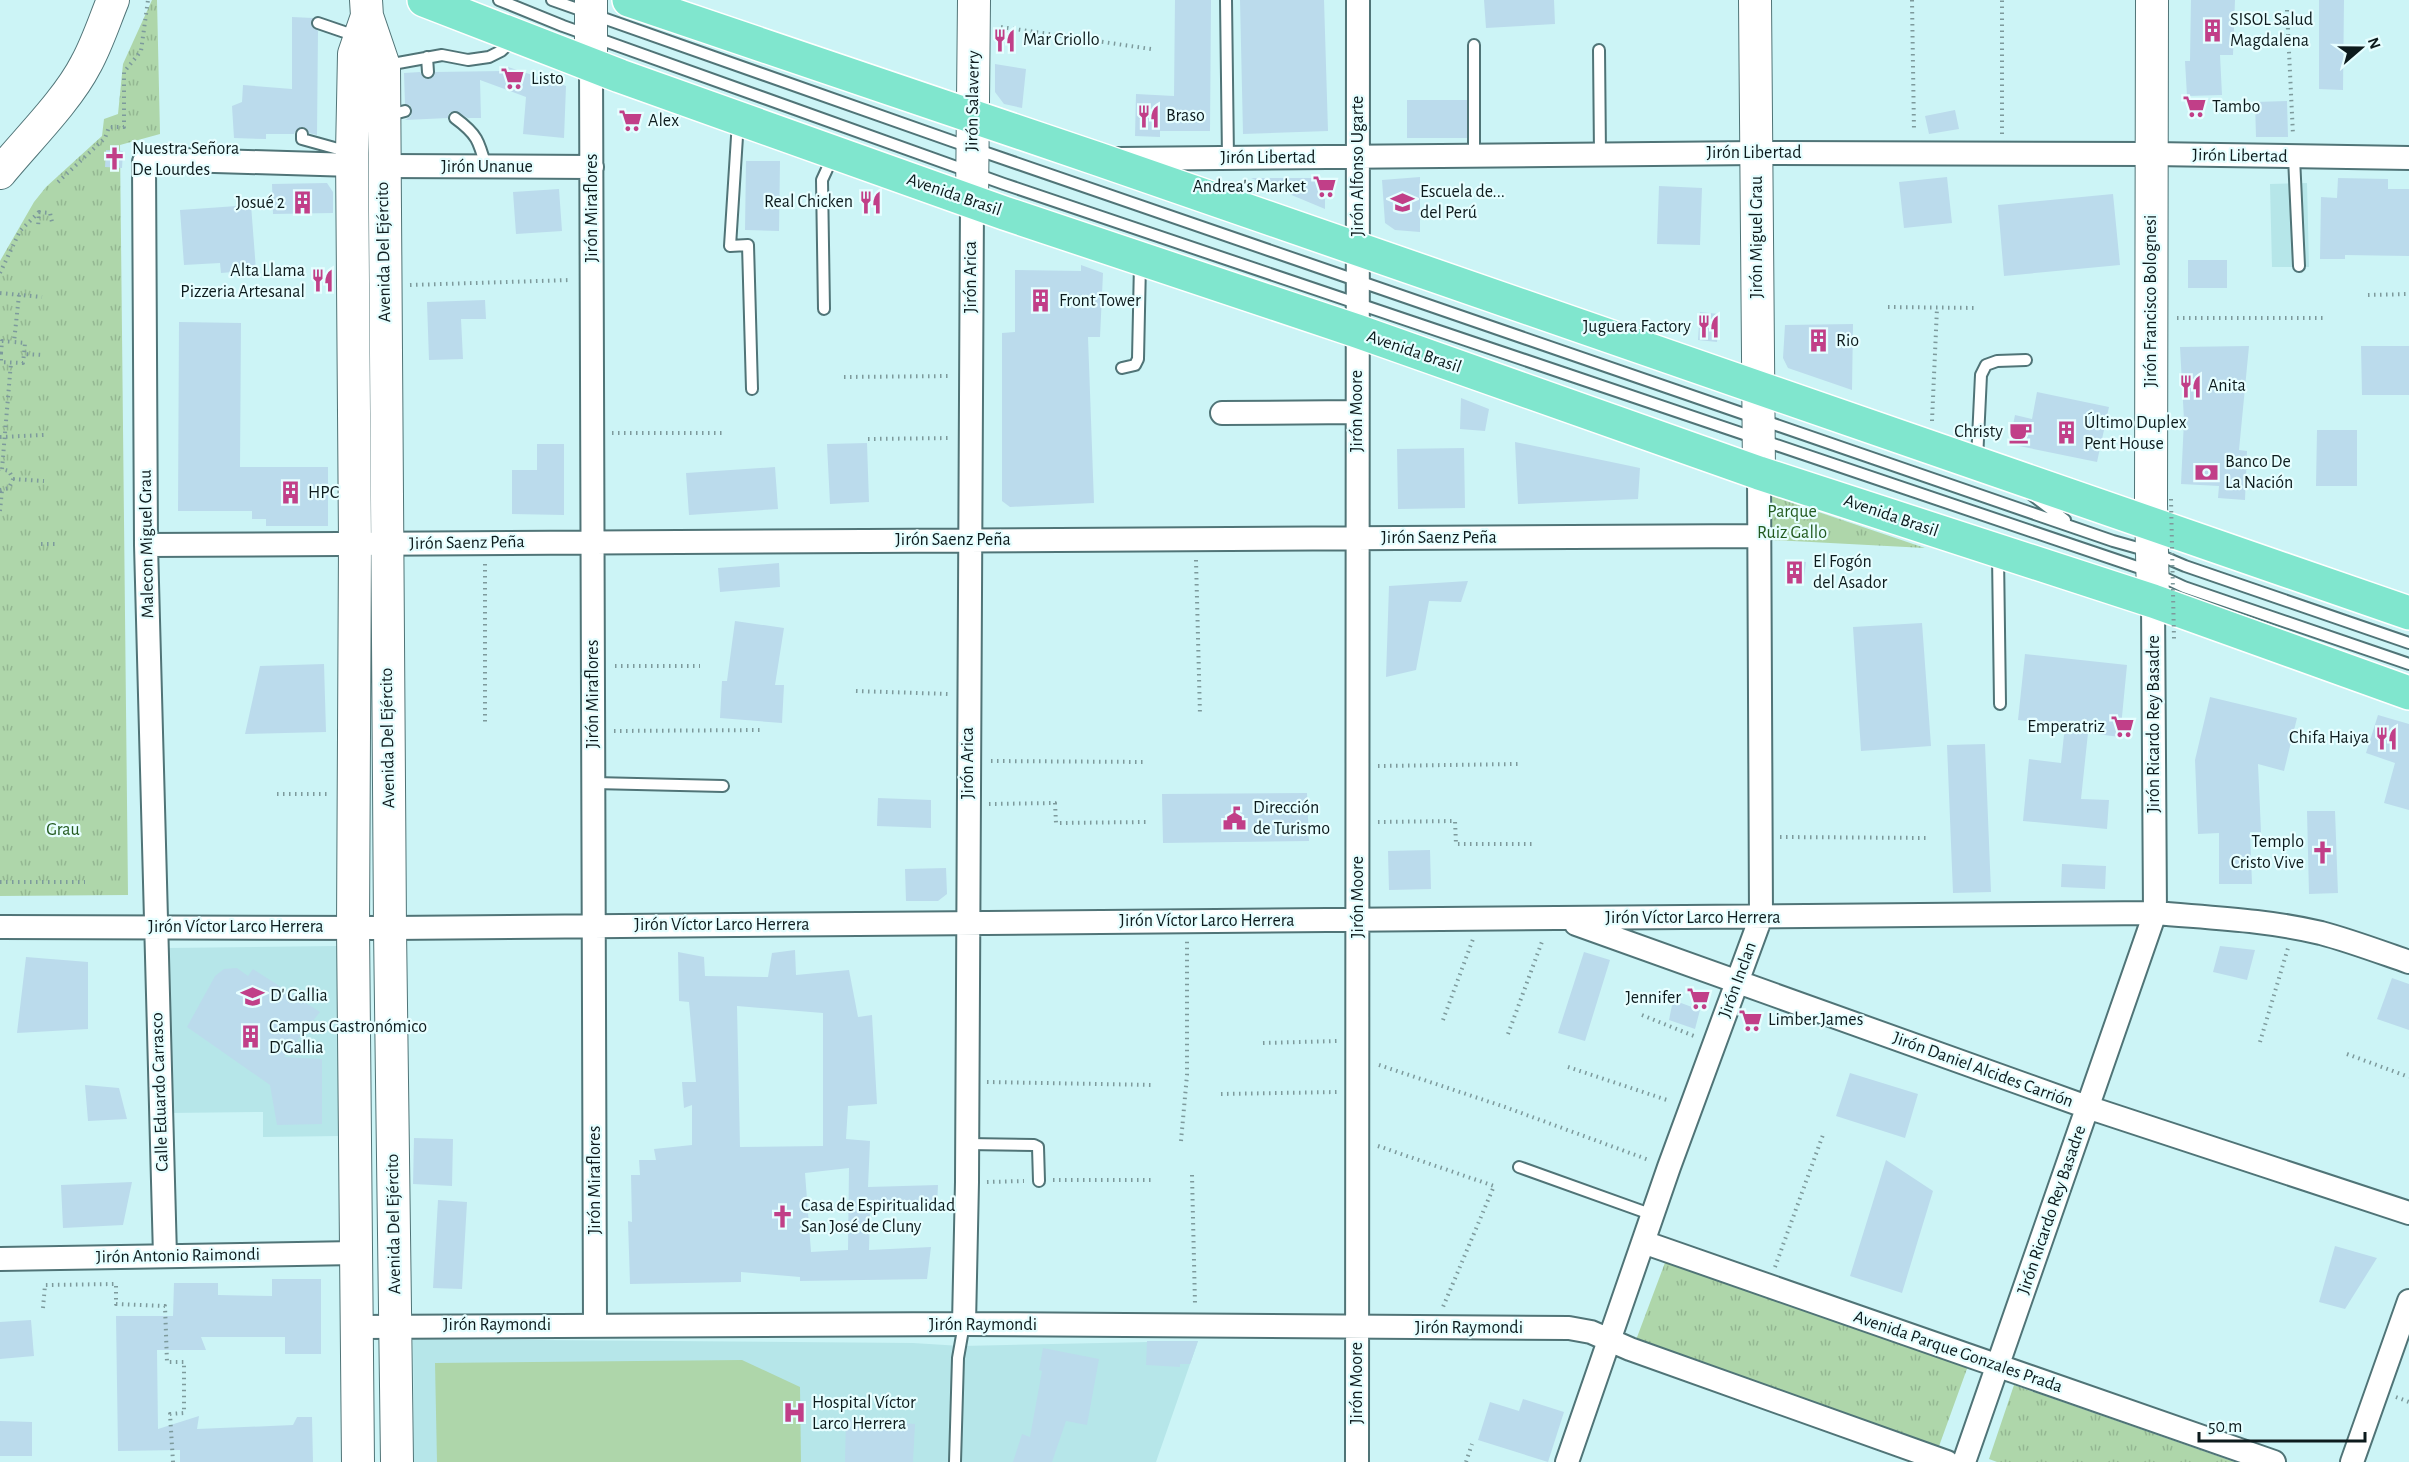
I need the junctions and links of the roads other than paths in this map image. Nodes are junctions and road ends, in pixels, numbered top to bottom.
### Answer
1 (112, 0) edge
2 (424, 0) edge
3 (499, 0) edge
4 (552, 0) edge
5 (629, 0) edge
6 (1226, 0) edge
7 (1358, 0) edge
8 (1755, 0) edge
9 (2152, 0) edge
10 (974, 11) edge
11 (362, 12) edge
12 (318, 23) dead end
13 (591, 29) edge
14 (517, 36) junction
15 (1474, 45) dead end
16 (1599, 50) dead end
17 (427, 57) junction
18 (384, 66) junction
19 (428, 72) dead end
20 (455, 118) dead end
21 (738, 118) junction
22 (835, 153) junction
23 (1756, 153) junction
24 (2152, 154) junction
25 (1600, 155) junction
26 (1474, 156) junction
27 (2294, 157) junction
28 (1228, 158) junction
29 (1358, 158) junction
30 (2409, 158) edge
31 (352, 159) junction
32 (1098, 159) junction
33 (973, 160) junction
34 (383, 166) junction
35 (486, 167) junction
36 (592, 167) junction
37 (0, 173) edge
38 (1140, 260) junction
39 (1357, 264) junction
40 (2299, 266) dead end
41 (824, 309) dead end
42 (1357, 317) junction
43 (2026, 360) dead end
44 (1122, 368) dead end
45 (752, 389) dead end
46 (1357, 412) junction
47 (1222, 413) dead end
48 (1759, 415) junction
49 (1988, 467) junction
50 (1759, 473) junction
51 (2072, 526) junction
52 (1760, 536) junction
53 (1357, 538) junction
54 (970, 540) junction
55 (593, 542) junction
56 (355, 543) junction
57 (386, 544) junction
58 (146, 545) junction
59 (2156, 550) junction
60 (1998, 552) junction
61 (2184, 587) junction
62 (2409, 613) edge
63 (2211, 623) junction
64 (2409, 643) edge
65 (2409, 664) edge
66 (2409, 693) edge
67 (2000, 704) dead end
68 (594, 783) junction
69 (723, 786) dead end
70 (2156, 913) junction
71 (1761, 917) junction
72 (1556, 919) junction
73 (1359, 920) junction
74 (967, 923) junction
75 (594, 926) junction
76 (0, 927) edge
77 (155, 927) junction
78 (353, 927) junction
79 (390, 928) junction
80 (2409, 962) edge
81 (1737, 982) junction
82 (2088, 1107) junction
83 (967, 1144) junction
84 (1519, 1167) dead end
85 (1039, 1180) road end
86 (2409, 1213) edge
87 (1653, 1215) junction
88 (1643, 1242) junction
89 (356, 1253) junction
90 (165, 1256) junction
91 (0, 1259) edge
92 (2409, 1301) edge
93 (595, 1324) junction
94 (964, 1324) junction
95 (395, 1326) junction
96 (356, 1327) junction
97 (1357, 1328) junction
98 (1609, 1340) junction
99 (1997, 1366) junction
100 (358, 1462) edge
101 (397, 1462) edge
102 (955, 1462) edge
103 (1358, 1462) edge
104 (1567, 1462) edge
105 (1947, 1462) edge
106 (1964, 1462) edge
107 (2274, 1462) edge
108 (2352, 1462) edge

1 - 37 main road
2 - 14 main road, Avenida Brasil
3 - 13 lane, Avenida Brasil
4 - 13 lane, Avenida Brasil
5 - 33 main road, Avenida Brasil
6 - 28 lane
7 - 29 street, Jirón Alfonso Ugarte
8 - 23 main road, Jirón Miguel Grau
9 - 24 main road, Jirón Francisco Bolognesi
10 - 33 main road, Jirón Salaverry
11 - 12 lane
11 - 18 main road, Avenida Del Ejército
11 - 31 main road, Avenida Del Ejército
13 - 14 main road, Avenida Brasil
13 - 21 main road, Avenida Brasil
13 - 33 lane, Avenida Brasil
13 - 33 lane, Avenida Brasil
13 - 36 street, Jirón Miraflores
14 - 17 lane
15 - 26 lane
16 - 25 lane
17 - 18 lane
17 - 19 lane
18 - 34 main road, Avenida Del Ejército
20 - 35 lane
21 - 22 main road, Avenida Brasil
21 - 45 lane
22 - 33 main road, Avenida Brasil
22 - 41 lane
23 - 24 street, Jirón Libertad
23 - 25 street, Jirón Libertad
23 - 48 main road, Jirón Miguel Grau
24 - 27 street, Jirón Libertad
24 - 59 main road, Jirón Francisco Bolognesi
25 - 26 street, Jirón Libertad
26 - 29 street, Jirón Libertad
27 - 30 street, Jirón Libertad
27 - 40 lane
28 - 29 street, Jirón Libertad
28 - 32 street, Jirón Libertad
29 - 39 street, Jirón Alfonso Ugarte
31 - 56 main road, Avenida Del Ejército
31 - 58 street, Malecon Miguel Grau
32 - 33 main road, Avenida Brasil
32 - 39 main road, Avenida Brasil
33 - 38 main road, Avenida Brasil
33 - 39 lane, Avenida Brasil
33 - 42 lane, Avenida Brasil
33 - 54 street, Jirón Arica
34 - 35 street, Jirón Unanue
34 - 57 main road, Avenida Del Ejército
35 - 36 street, Jirón Unanue
36 - 55 street, Jirón Miraflores
38 - 42 main road, Avenida Brasil
38 - 44 lane
39 - 42 street, Jirón Alfonso Ugarte
39 - 48 main road, Avenida Brasil
42 - 46 street, Jirón Moore
42 - 48 lane, Avenida Brasil
42 - 50 main road, Avenida Brasil
43 - 49 lane
46 - 47 street
46 - 53 street, Jirón Moore
48 - 49 main road, Avenida Brasil
48 - 50 main road, Jirón Miguel Grau
48 - 51 lane, Avenida Brasil
48 - 59 lane, Avenida Brasil
49 - 51 lane
49 - 59 main road, Avenida Brasil
50 - 52 street, Jirón Inclan
50 - 60 main road, Avenida Brasil
51 - 59 lane, Avenida Brasil
52 - 53 street, Jirón Saenz Peña
52 - 71 street, Jirón Inclan
53 - 54 street, Jirón Saenz Peña
53 - 73 street, Jirón Moore
54 - 55 street, Jirón Saenz Peña
54 - 74 street, Jirón Arica
55 - 57 street, Jirón Saenz Peña
55 - 68 street, Jirón Miraflores
56 - 57 street, Jirón Saenz Peña
56 - 58 street, Jirón Saenz Peña
56 - 78 main road, Avenida Del Ejército
57 - 79 main road, Avenida Del Ejército
58 - 77 street, Malecon Miguel Grau
59 - 60 main road, Avenida Brasil
59 - 61 lane, Avenida Brasil
59 - 62 main road, Avenida Brasil
59 - 63 main road, Avenida Brasil
59 - 64 lane, Avenida Brasil
59 - 70 street, Jirón Ricardo Rey Basadre
60 - 67 lane
61 - 63 lane
61 - 65 lane, Avenida Brasil
63 - 66 main road, Avenida Brasil
68 - 69 lane
68 - 75 street, Jirón Miraflores
70 - 71 street, Jirón Víctor Larco Herrera
70 - 80 street, Jirón Víctor Larco Herrera
70 - 82 street, Jirón Ricardo Rey Basadre
71 - 72 street, Jirón Víctor Larco Herrera
71 - 81 street, Jirón Inclan
72 - 73 street, Jirón Víctor Larco Herrera
72 - 81 street, Jirón Daniel Alcides Carrión
73 - 74 street, Jirón Víctor Larco Herrera
73 - 97 street, Jirón Moore
74 - 75 street, Jirón Víctor Larco Herrera
74 - 83 street, Jirón Arica
75 - 79 street, Jirón Víctor Larco Herrera
75 - 93 street, Jirón Miraflores
76 - 77 street, Jirón Víctor Larco Herrera
77 - 78 street, Jirón Víctor Larco Herrera
77 - 90 street, Calle Eduardo Carrasco
78 - 79 street, Jirón Víctor Larco Herrera
78 - 89 main road, Avenida Del Ejército
79 - 95 main road, Avenida Del Ejército
81 - 82 street, Jirón Daniel Alcides Carrión
81 - 87 street, Jirón Inclan
82 - 86 street, Jirón Daniel Alcides Carrión
82 - 99 street, Jirón Ricardo Rey Basadre
83 - 85 lane
83 - 94 street, Jirón Arica
84 - 87 lane
87 - 88 street, Jirón Inclan
88 - 98 street, Jirón Inclan
88 - 99 street, Avenida Parque Gonzales Prada
89 - 90 street, Jirón Antonio Raimondi
89 - 96 main road, Avenida Del Ejército
90 - 91 street, Jirón Antonio Raimondi
92 - 108 street
93 - 94 street, Jirón Raymondi
93 - 95 street, Jirón Raymondi
94 - 97 street, Jirón Raymondi
94 - 102 lane
95 - 96 street, Jirón Raymondi
95 - 101 main road, Avenida Del Ejército
96 - 100 main road, Avenida Del Ejército
97 - 98 street, Jirón Raymondi
97 - 103 street, Jirón Moore
98 - 104 street, Jirón Inclan
98 - 105 street
99 - 106 street, Jirón Ricardo Rey Basadre
99 - 107 street, Avenida Parque Gonzales Prada

